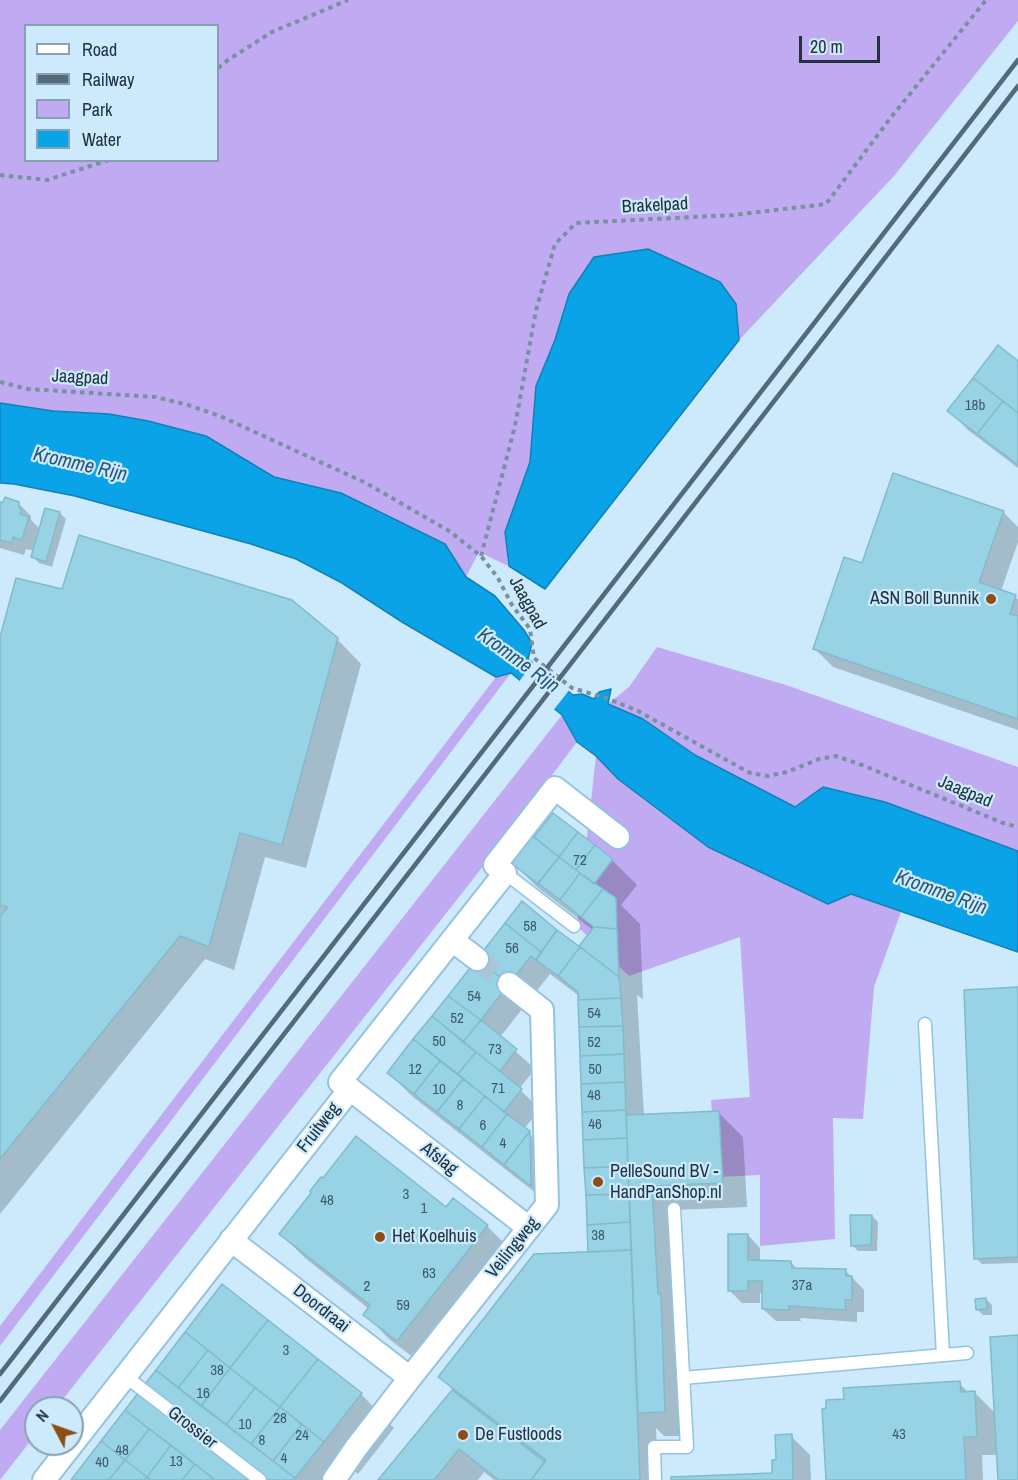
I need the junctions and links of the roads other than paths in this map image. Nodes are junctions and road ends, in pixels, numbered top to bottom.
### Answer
1 (618, 837) dead end
2 (505, 873) junction
3 (574, 926) dead end
4 (452, 940) junction
5 (477, 959) tunnel mouth
6 (509, 984) tunnel mouth
7 (925, 1024) dead end
8 (350, 1089) junction
9 (674, 1209) dead end
10 (529, 1228) junction
11 (231, 1240) junction
12 (967, 1353) dead end
13 (943, 1355) junction
14 (125, 1376) junction
15 (410, 1378) junction
16 (683, 1378) junction
17 (44, 1480) edge
18 (260, 1480) edge
19 (334, 1480) edge
20 (655, 1480) edge

1 - 2 street
2 - 3 lane
2 - 4 street, Fruitweg
4 - 5 street
4 - 8 street, Fruitweg
6 - 10 street, Veilingweg
7 - 13 lane
8 - 10 street, Afslag
8 - 11 street, Fruitweg
9 - 16 lane
10 - 15 street, Veilingweg
11 - 14 street, Fruitweg
11 - 15 street, Doordraai
12 - 13 lane
13 - 16 lane
14 - 17 street, Fruitweg
14 - 18 lane, Grossier
15 - 19 street, Veilingweg
16 - 20 lane

